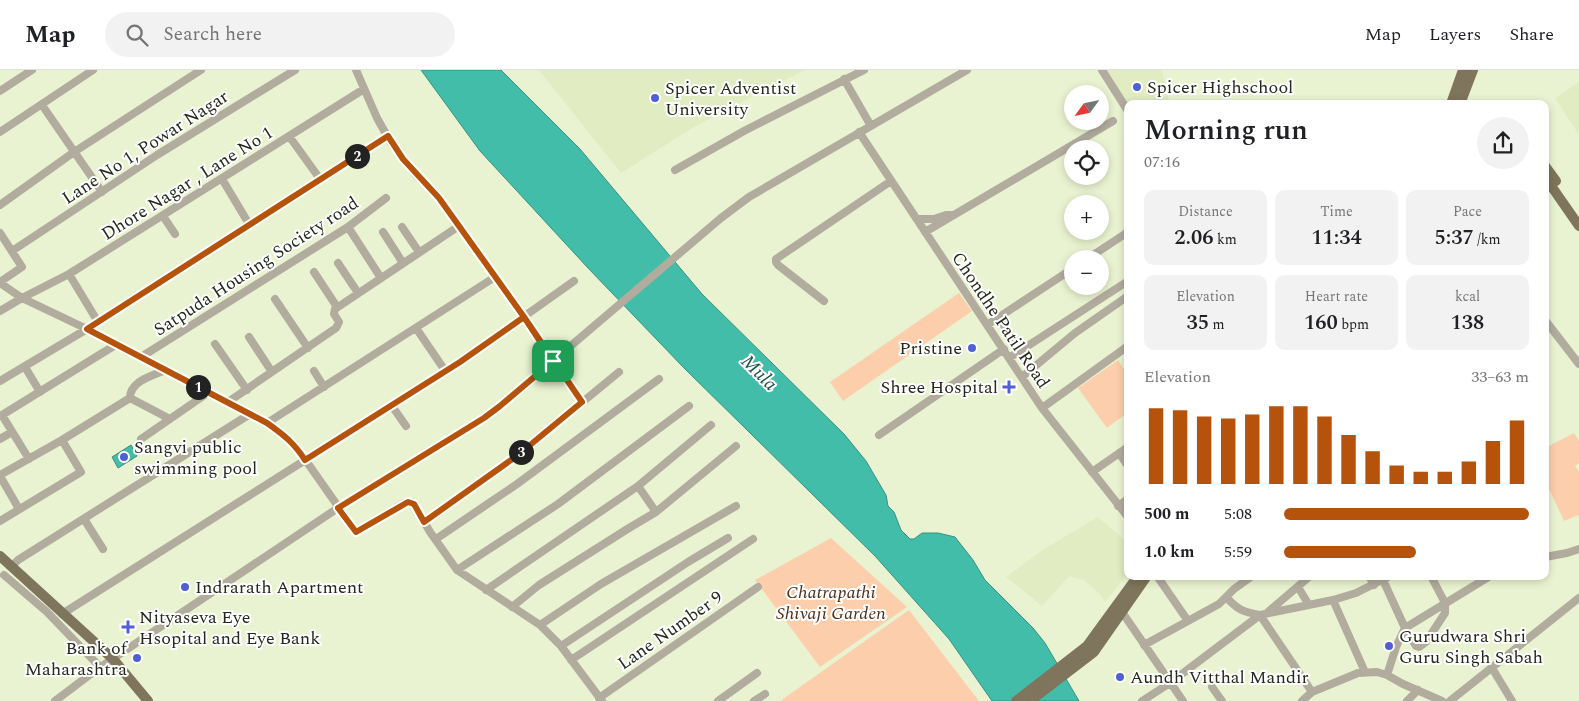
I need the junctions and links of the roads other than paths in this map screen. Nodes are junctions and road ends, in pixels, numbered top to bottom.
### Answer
1 (32, 70) edge
2 (94, 70) edge
3 (201, 70) edge
4 (295, 70) edge
5 (356, 70) edge
6 (864, 70) edge
7 (967, 70) edge
8 (1102, 70) edge
9 (1463, 70) edge
10 (1473, 70) edge
11 (844, 79) junction
12 (364, 89) junction
13 (0, 91) edge
14 (1452, 100) edge
15 (1462, 100) edge
16 (42, 105) junction
17 (1124, 105) edge
18 (1113, 121) dead end
19 (870, 126) junction
20 (0, 132) edge
21 (859, 132) junction
22 (289, 136) junction
23 (388, 136) junction
24 (74, 152) junction
25 (675, 170) dead end
26 (1549, 172) edge
27 (222, 178) junction
28 (320, 179) junction
29 (891, 181) junction
30 (1549, 183) edge
31 (102, 192) junction
32 (386, 198) dead end
33 (0, 204) edge
34 (954, 215) junction
35 (1579, 215) edge
36 (163, 216) junction
37 (916, 219) junction
38 (249, 224) junction
39 (459, 226) junction
40 (1579, 226) edge
41 (348, 227) junction
42 (402, 227) dead end
43 (383, 232) dead end
44 (925, 232) junction
45 (0, 233) edge
46 (174, 234) dead end
47 (1124, 235) edge
48 (1101, 250) edge
49 (12, 251) junction
50 (420, 252) junction
51 (338, 263) dead end
52 (403, 263) junction
53 (314, 272) dead end
54 (70, 274) junction
55 (1064, 274) edge
56 (496, 277) junction
57 (381, 278) junction
58 (574, 281) dead end
59 (0, 282) edge
60 (1124, 284) edge
61 (358, 293) junction
62 (22, 298) junction
63 (275, 299) dead end
64 (1124, 299) edge
65 (824, 301) dead end
66 (338, 307) junction
67 (0, 311) edge
68 (524, 317) junction
69 (999, 318) junction
70 (98, 322) junction
71 (987, 325) junction
72 (1549, 325) edge
73 (416, 328) junction
74 (87, 329) junction
75 (249, 337) dead end
76 (117, 344) junction
77 (215, 344) dead end
78 (308, 348) junction
79 (1124, 349) edge
80 (1004, 350) junction
81 (1020, 350) junction
82 (141, 357) junction
83 (1009, 358) junction
84 (553, 361) junction
85 (1579, 364) edge
86 (25, 367) junction
87 (165, 370) junction
88 (314, 371) dead end
89 (272, 372) junction
90 (446, 372) junction
91 (619, 372) dead end
92 (1022, 377) junction
93 (659, 379) dead end
94 (0, 381) edge
95 (324, 387) junction
96 (247, 390) junction
97 (40, 392) junction
98 (209, 392) junction
99 (130, 398) junction
100 (228, 402) junction
101 (582, 402) junction
102 (392, 406) junction
103 (690, 406) dead end
104 (1042, 408) junction
105 (250, 414) junction
106 (170, 419) junction
107 (267, 423) junction
108 (711, 425) dead end
109 (406, 426) dead end
110 (12, 432) junction
111 (879, 435) dead end
112 (0, 439) edge
113 (141, 439) dead end
114 (62, 440) junction
115 (736, 446) dead end
116 (1124, 449) edge
117 (1118, 453) junction
118 (29, 459) junction
119 (305, 460) junction
120 (1124, 461) edge
121 (1092, 472) junction
122 (0, 476) edge
123 (638, 486) junction
124 (1124, 502) edge
125 (736, 506) dead end
126 (1118, 506) junction
127 (338, 508) junction
128 (19, 509) junction
129 (656, 512) junction
130 (1124, 513) edge
131 (84, 519) junction
132 (0, 521) edge
133 (424, 522) junction
134 (728, 538) dead end
135 (436, 539) junction
136 (753, 539) dead end
137 (103, 549) dead end
138 (1579, 549) edge
139 (0, 556) edge
140 (1549, 556) edge
141 (12, 567) junction
142 (457, 570) junction
143 (4, 575) dead end
144 (1136, 580) edge
145 (1144, 580) edge
146 (1160, 580) edge
147 (1246, 580) edge
148 (1302, 580) edge
149 (1371, 580) edge
150 (1383, 580) edge
151 (1387, 580) edge
152 (1433, 580) edge
153 (1484, 580) edge
154 (1374, 585) junction
155 (758, 587) dead end
156 (486, 590) junction
157 (1226, 597) junction
158 (1579, 598) edge
159 (1333, 600) junction
160 (1445, 604) junction
161 (1309, 605) junction
162 (512, 607) junction
163 (1119, 609) junction
164 (62, 614) junction
165 (1263, 615) junction
166 (1188, 621) junction
167 (540, 625) junction
168 (1405, 628) junction
169 (1144, 645) junction
170 (561, 646) junction
171 (1082, 657) junction
172 (113, 658) junction
173 (571, 660) junction
174 (100, 667) junction
175 (1492, 668) junction
176 (1365, 672) junction
177 (757, 673) dead end
178 (1387, 675) junction
179 (1170, 683) junction
180 (1212, 687) dead end
181 (1418, 690) junction
182 (1312, 692) junction
183 (765, 694) dead end
184 (600, 699) edge
185 (55, 701) edge
186 (148, 701) edge
187 (718, 701) edge
188 (754, 701) edge
189 (1016, 701) edge
190 (1030, 701) edge
191 (1142, 701) edge
192 (1183, 701) edge
193 (1222, 701) edge
194 (1302, 701) edge
195 (1407, 701) edge
196 (1442, 701) edge
197 (1450, 701) edge
198 (1512, 701) edge

1 - 13 street
2 - 16 street
3 - 24 street
4 - 31 street, Lane No 1, Powar Nagar
5 - 12 street
6 - 11 street
7 - 19 street
8 - 17 street
9 - 14 main road
10 - 15 main road
11 - 19 street
11 - 25 street
12 - 22 street, Dhore Nagar , Lane No 1
12 - 23 street
16 - 20 street
16 - 24 street
18 - 34 street
19 - 21 street
21 - 29 street, Chondhe Patil Road
21 - 84 street
22 - 27 street, Dhore Nagar , Lane No 1
22 - 28 street
23 - 28 street
23 - 39 street
24 - 31 street
24 - 33 street
26 - 35 main road
27 - 36 street, Dhore Nagar , Lane No 1
27 - 38 street
28 - 38 street
29 - 37 street, Chondhe Patil Road
29 - 65 street
30 - 40 main road
31 - 49 street, Lane No 1, Powar Nagar
32 - 41 street, Satpuda Housing Society road
34 - 37 street
34 - 44 street
36 - 46 street
36 - 54 street, Dhore Nagar , Lane No 1
37 - 44 street, Chondhe Patil Road
38 - 70 street
39 - 50 street
39 - 56 street
41 - 57 street
41 - 82 street, Satpuda Housing Society road
42 - 50 street
43 - 52 street
44 - 71 street, Chondhe Patil Road
45 - 49 street
47 - 48 street
49 - 59 street
50 - 52 street
51 - 61 street
52 - 57 street
53 - 66 street
54 - 62 street, Dhore Nagar , Lane No 1
54 - 70 street
55 - 69 street
56 - 68 street
56 - 73 street
57 - 61 street
58 - 68 street
59 - 62 street
60 - 81 street
61 - 66 street
62 - 67 street, Dhore Nagar , Lane No 1
62 - 74 street
63 - 78 street
64 - 92 street
66 - 78 street
68 - 84 street
68 - 90 street
69 - 71 street
69 - 81 street
70 - 74 street
71 - 80 street, Chondhe Patil Road
72 - 85 street
73 - 90 street
73 - 95 street
74 - 76 street
74 - 86 street
75 - 89 street
76 - 82 street
76 - 97 street
77 - 96 street
78 - 89 street
79 - 104 street
80 - 83 street, Chondhe Patil Road
80 - 111 street
81 - 83 street
82 - 87 street
83 - 92 street, Chondhe Patil Road
84 - 101 street
84 - 127 street
86 - 94 street
86 - 97 street
87 - 98 street
87 - 99 street
88 - 95 street
89 - 96 street
90 - 102 street
91 - 101 street
92 - 104 street, Chondhe Patil Road
93 - 135 street
95 - 107 street
96 - 100 street
97 - 110 street
98 - 100 street
98 - 106 street
99 - 106 street
99 - 114 street
100 - 105 street
101 - 133 street
102 - 109 street
102 - 119 street
103 - 142 street
104 - 121 street, Chondhe Patil Road
105 - 107 street
105 - 131 street
106 - 113 street
107 - 119 street
108 - 123 street
110 - 112 street
110 - 118 street
114 - 118 street
114 - 128 street
115 - 129 street
116 - 117 street
117 - 120 street
117 - 121 street
118 - 122 street
119 - 127 street
119 - 164 street
121 - 126 street, Chondhe Patil Road
122 - 128 street
123 - 129 street
123 - 156 street
124 - 126 street
125 - 167 street
126 - 130 street, Chondhe Patil Road
127 - 133 street
127 - 172 street
128 - 132 street
129 - 162 street
131 - 137 street
131 - 141 street
133 - 135 street
134 - 170 street
135 - 142 street
136 - 173 street
138 - 140 street
139 - 141 main road
141 - 164 main road
142 - 156 street
143 - 174 street
144 - 163 main road
145 - 163 main road
146 - 166 street
147 - 157 street
148 - 161 street
148 - 165 street
149 - 154 street
150 - 154 street
151 - 168 street
152 - 160 street
153 - 160 street
154 - 159 street
155 - 184 street, Lane Number 9
156 - 162 street
157 - 165 street
157 - 166 street
158 - 175 street
159 - 161 street
159 - 176 street
160 - 168 street
160 - 168 street
161 - 165 street
162 - 167 street
163 - 169 street
163 - 171 main road
164 - 172 main road
165 - 179 street
165 - 182 street
166 - 169 street
167 - 170 street
168 - 178 street
169 - 179 street
170 - 173 street
171 - 189 main road
171 - 190 main road
172 - 174 street
172 - 186 main road
173 - 184 street
174 - 185 street
175 - 197 street
175 - 198 street
176 - 178 street
176 - 182 street
177 - 187 street
178 - 181 street
179 - 191 street
179 - 192 street
180 - 193 street
181 - 195 street
181 - 196 street
182 - 194 street
183 - 188 street

